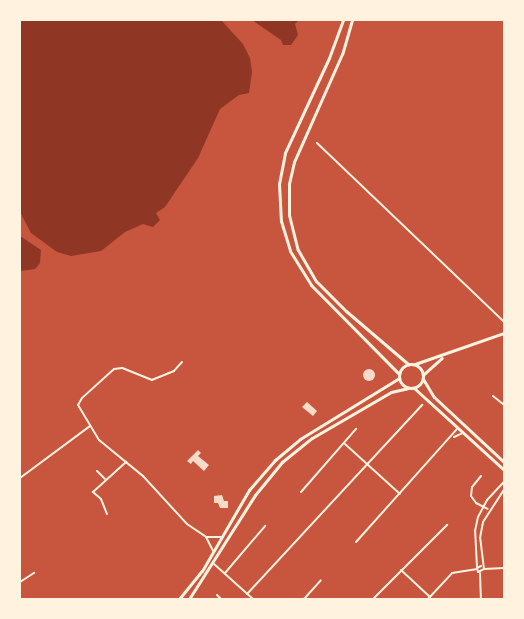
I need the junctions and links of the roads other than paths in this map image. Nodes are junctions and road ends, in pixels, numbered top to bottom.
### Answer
1 (343, 20) edge
2 (352, 20) edge
3 (317, 143) dead end
4 (504, 322) edge
5 (504, 333) edge
6 (445, 356) junction
7 (182, 362) dead end
8 (408, 364) junction
9 (415, 364) junction
10 (399, 376) junction
11 (423, 377) junction
12 (408, 388) junction
13 (414, 388) junction
14 (493, 396) dead end
15 (422, 405) dead end
16 (504, 405) edge
17 (90, 426) junction
18 (457, 428) junction
19 (356, 429) dead end
20 (463, 433) junction
21 (452, 438) junction
22 (345, 444) junction
23 (126, 462) junction
24 (504, 462) edge
25 (367, 464) junction
26 (504, 470) edge
27 (97, 471) dead end
28 (481, 476) dead end
29 (20, 478) edge
30 (105, 479) junction
31 (504, 482) edge
32 (504, 490) edge
33 (301, 492) dead end
34 (400, 494) junction
35 (483, 507) junction
36 (488, 509) junction
37 (107, 514) dead end
38 (448, 525) dead end
39 (266, 526) dead end
40 (221, 537) junction
41 (206, 538) junction
42 (356, 542) dead end
43 (213, 552) junction
44 (214, 564) junction
45 (481, 566) junction
46 (477, 568) junction
47 (504, 568) edge
48 (484, 569) junction
49 (401, 570) junction
50 (34, 573) dead end
51 (225, 573) junction
52 (480, 573) junction
53 (321, 580) dead end
54 (20, 582) edge
55 (247, 594) junction
56 (217, 595) dead end
57 (429, 598) edge
58 (179, 599) edge
59 (190, 599) edge
60 (221, 599) edge
61 (253, 599) edge
62 (304, 599) edge
63 (373, 599) edge
64 (481, 599) edge

1 - 10 main road
2 - 8 main road
3 - 4 street
5 - 6 main road
6 - 9 main road
6 - 11 main road
7 - 17 street
8 - 9 main road
8 - 10 main road
9 - 11 main road
10 - 12 main road
10 - 40 main road
11 - 13 main road
11 - 24 main road
12 - 13 main road
12 - 44 main road
13 - 18 main road
14 - 16 street
15 - 25 street
17 - 23 street
17 - 29 street
18 - 20 main road
18 - 21 street
19 - 22 street
20 - 21 street
20 - 26 main road
21 - 34 street
22 - 25 street
22 - 33 street
23 - 30 street
23 - 41 street
25 - 34 street
25 - 55 street
27 - 30 street
28 - 35 street
30 - 37 street
31 - 35 street
32 - 36 street
34 - 42 street
35 - 36 street
35 - 46 street
36 - 45 street
38 - 49 street
39 - 51 street
40 - 41 street
40 - 43 main road
41 - 43 street
43 - 58 main road
44 - 51 street
44 - 59 main road
45 - 46 street
45 - 48 street
46 - 52 street
46 - 57 street
47 - 48 street
48 - 52 street
49 - 57 street
49 - 63 street
50 - 54 street
51 - 55 street
52 - 64 street
53 - 62 street
55 - 61 street
56 - 60 street

